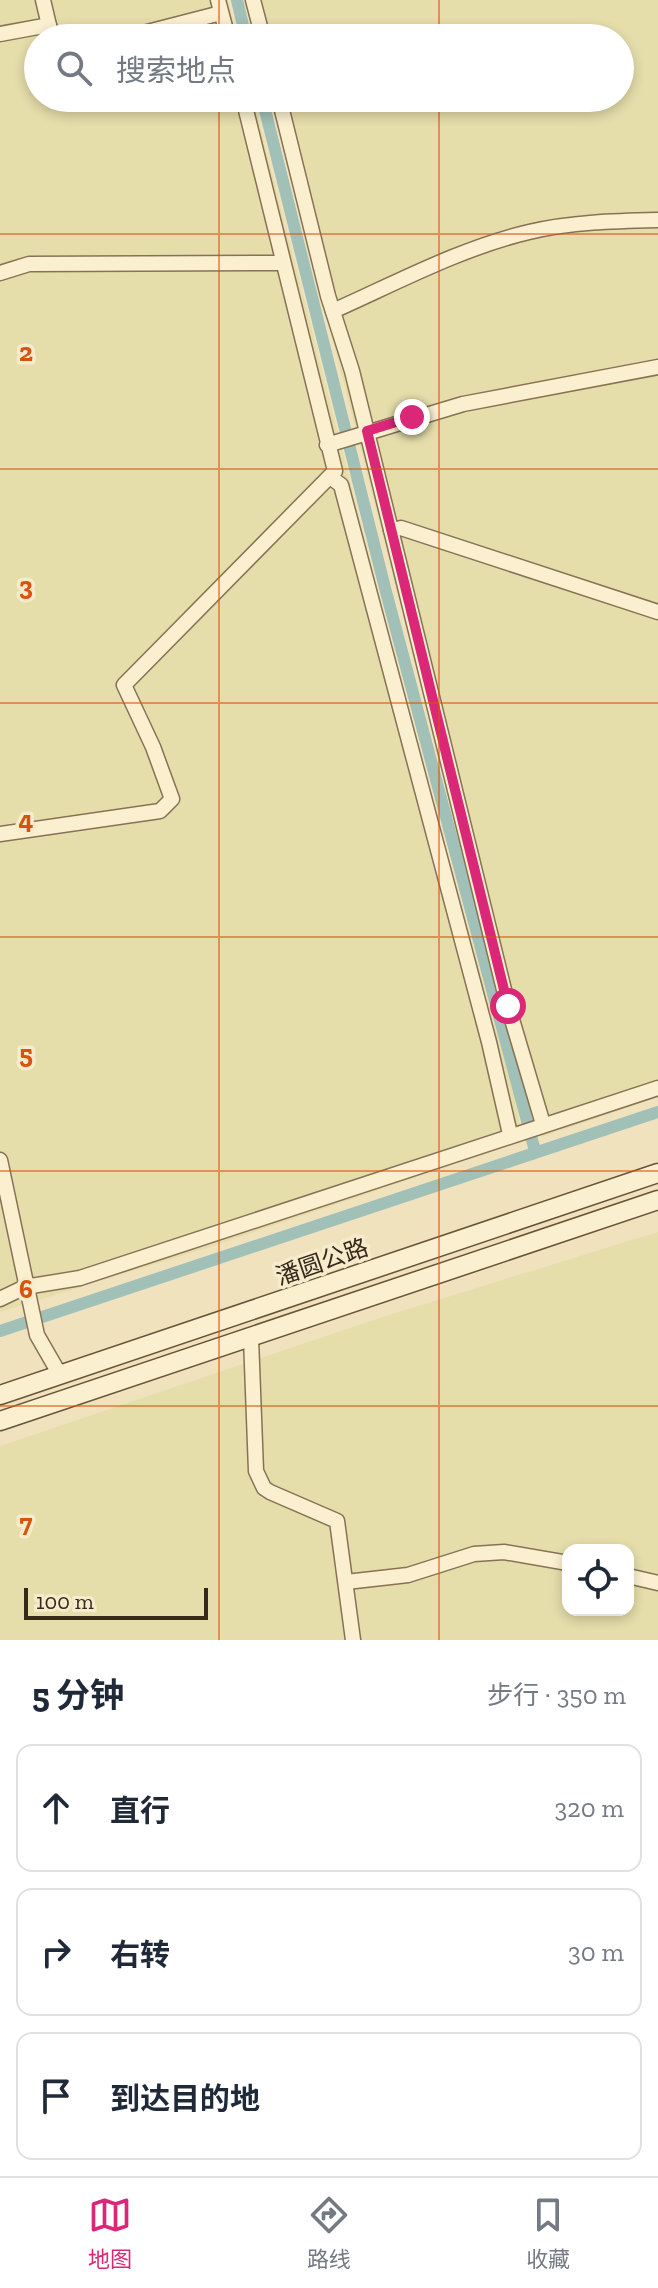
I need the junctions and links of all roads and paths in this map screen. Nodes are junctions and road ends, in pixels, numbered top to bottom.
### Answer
1 (43, 0) edge
2 (253, 0) edge
3 (220, 7) edge
4 (48, 24) edge
5 (167, 24) edge
6 (259, 24) edge
7 (24, 33) edge
8 (0, 34) edge
9 (246, 112) edge
10 (283, 112) edge
11 (658, 220) edge
12 (283, 263) junction
13 (0, 273) edge
14 (333, 311) junction
15 (658, 367) edge
16 (364, 432) junction
17 (331, 443) junction
18 (330, 477) junction
19 (391, 530) junction
20 (658, 612) edge
21 (0, 834) edge
22 (658, 1088) edge
23 (541, 1125) junction
24 (514, 1133) junction
25 (0, 1160) edge
26 (658, 1173) edge
27 (658, 1200) edge
28 (27, 1292) junction
29 (0, 1299) edge
30 (251, 1338) junction
31 (60, 1375) junction
32 (0, 1395) edge
33 (0, 1421) edge
34 (562, 1562) edge
35 (634, 1577) edge
36 (346, 1582) junction
37 (658, 1583) edge
38 (353, 1640) edge

1 - 4 street
2 - 6 street
3 - 5 street
7 - 8 street
9 - 12 street
10 - 14 street
11 - 14 street
12 - 13 street
12 - 17 street
14 - 16 street
15 - 16 street
16 - 17 street
16 - 19 street
17 - 18 street
18 - 21 street
18 - 24 street
19 - 20 street
19 - 23 street
22 - 23 street
23 - 24 street
24 - 28 street
25 - 28 street
26 - 31 main road, 潘圆公路
27 - 30 main road, 潘圆公路
28 - 29 street
28 - 31 street
30 - 33 main road, 潘圆公路
30 - 36 street
31 - 32 main road, 潘圆公路
34 - 36 street
35 - 37 street
36 - 38 street

